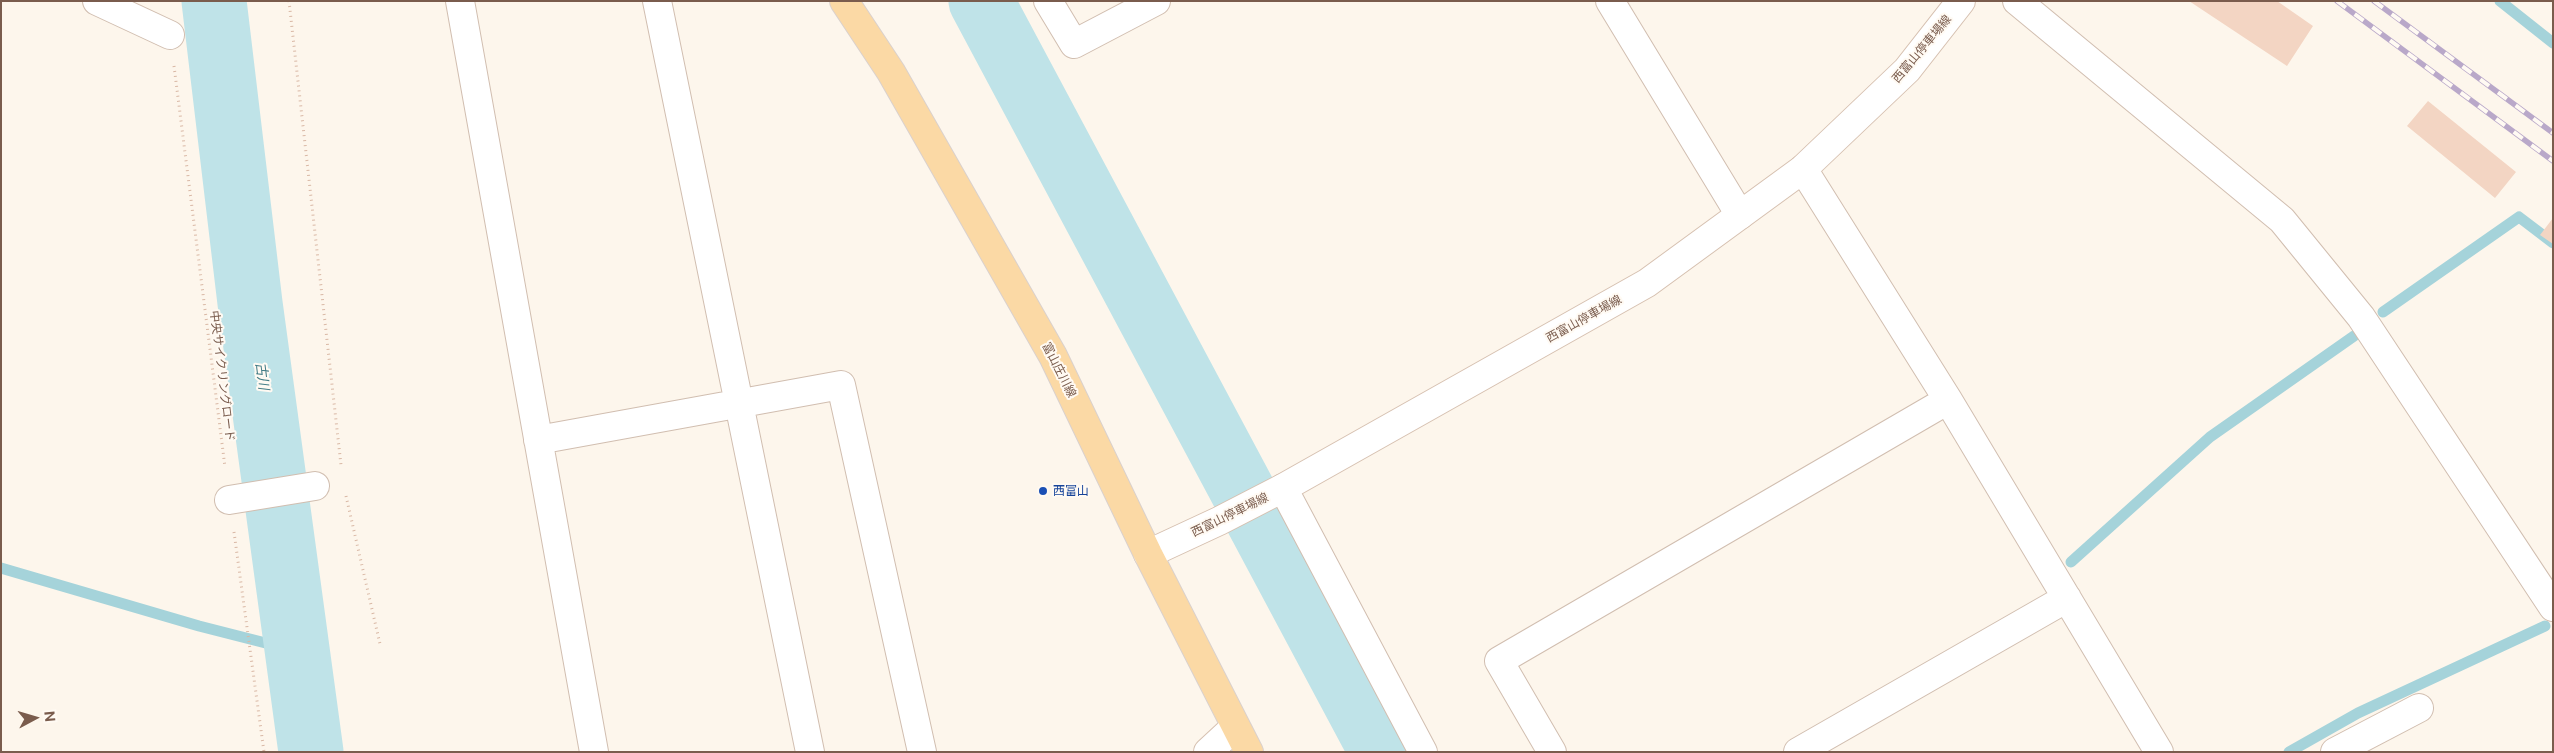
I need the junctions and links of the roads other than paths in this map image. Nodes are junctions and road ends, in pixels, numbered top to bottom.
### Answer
1 (97, 1) edge
2 (460, 1) edge
3 (657, 1) edge
4 (844, 1) edge
5 (1048, 1) edge
6 (1156, 1) edge
7 (1610, 1) edge
8 (1961, 1) edge
9 (2017, 1) edge
10 (170, 35) road end
11 (1803, 169) junction
12 (1740, 215) junction
13 (1948, 400) junction
14 (740, 404) junction
15 (538, 440) junction
16 (315, 486) dead end
17 (1282, 488) junction
18 (229, 500) road end
19 (1148, 554) junction
20 (2067, 598) junction
21 (2553, 607) edge
22 (2419, 708) dead end
23 (1236, 727) junction
24 (594, 752) edge
25 (810, 752) edge
26 (922, 752) edge
27 (1208, 752) edge
28 (1249, 752) edge
29 (1422, 752) edge
30 (1552, 752) edge
31 (1798, 752) edge
32 (2159, 752) edge
33 (2335, 752) edge

1 - 10 street
2 - 15 street
3 - 14 street
4 - 19 main road, 富山庄川線
5 - 6 street
7 - 12 street
8 - 11 street, 西富山停車場線
9 - 21 street
11 - 12 street, 西富山停車場線
11 - 13 street
12 - 17 street, 西富山停車場線
13 - 20 street
13 - 30 street
14 - 15 street
14 - 25 street
14 - 26 street
15 - 24 street
16 - 18 street
17 - 19 street, 西富山停車場線
17 - 29 street
19 - 23 main road, 富山庄川線
20 - 31 street
20 - 32 street
22 - 33 street
23 - 27 street
23 - 28 main road, 富山庄川線

